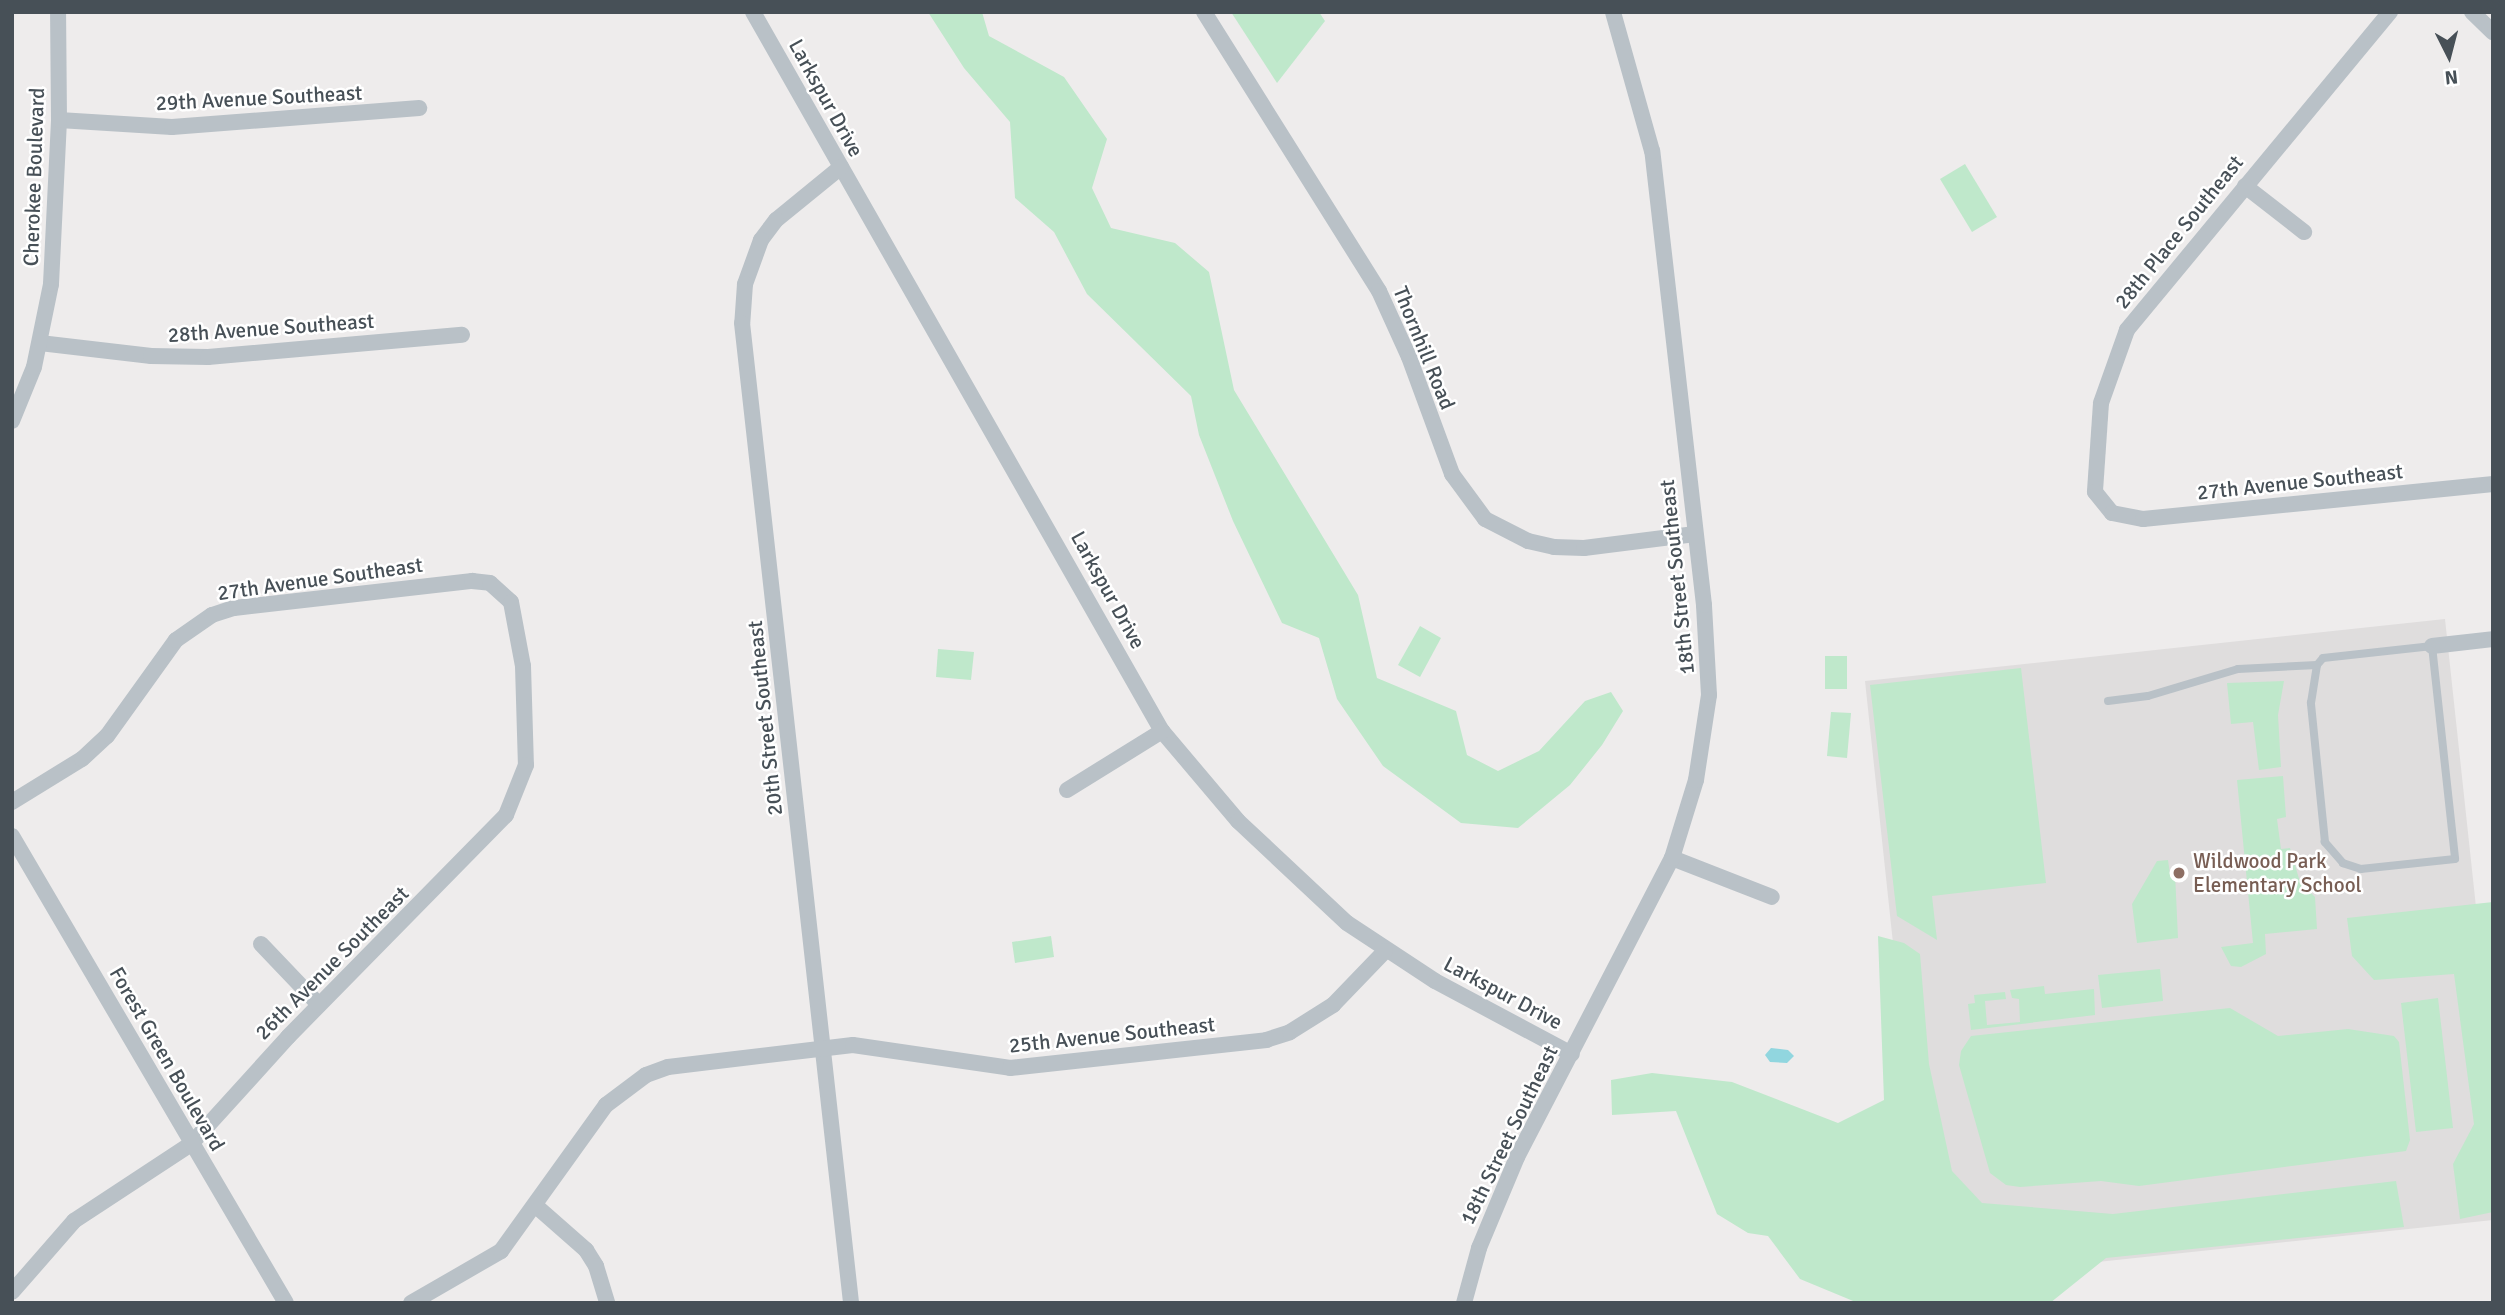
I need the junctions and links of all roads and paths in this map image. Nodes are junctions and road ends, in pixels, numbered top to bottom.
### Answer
1 (58, 12) edge
2 (753, 12) edge
3 (1204, 12) edge
4 (1613, 12) edge
5 (2390, 12) edge
6 (2472, 12) edge
7 (2493, 32) edge
8 (419, 108) dead end
9 (60, 120) junction
10 (841, 167) junction
11 (2245, 186) junction
12 (2304, 232) dead end
13 (463, 335) dead end
14 (40, 342) junction
15 (12, 421) edge
16 (2493, 484) edge
17 (2112, 513) joint
18 (1695, 534) junction
19 (500, 590) joint
20 (2493, 639) edge
21 (2432, 646) junction
22 (2317, 666) junction
23 (2108, 701) dead end
24 (1162, 730) junction
25 (1067, 790) dead end
26 (12, 802) edge
27 (12, 836) edge
28 (1672, 858) junction
29 (1772, 897) dead end
30 (261, 944) dead end
31 (1385, 951) junction
32 (320, 1005) junction
33 (823, 1048) junction
34 (1572, 1054) junction
35 (191, 1143) junction
36 (536, 1206) junction
37 (12, 1292) edge
38 (286, 1303) edge
39 (411, 1303) edge
40 (607, 1303) edge
41 (851, 1303) edge
42 (1464, 1303) edge

1 - 9 street, Cherokee Boulevard
2 - 10 street, Larkspur Drive
3 - 18 street, Thornhill Road
4 - 18 street, 18th Street Southeast
5 - 11 street, 28th Place Southeast
6 - 7 street
8 - 9 street, 29th Avenue Southeast
9 - 14 street, Cherokee Boulevard
10 - 24 street, Larkspur Drive
10 - 33 street, 20th Street Southeast
11 - 12 street
11 - 17 street, 28th Place Southeast
13 - 14 street, 28th Avenue Southeast
14 - 15 street, Cherokee Boulevard
16 - 17 street, 27th Avenue Southeast
18 - 28 street, 18th Street Southeast
19 - 26 street, 27th Avenue Southeast
19 - 32 street, 26th Avenue Southeast
20 - 21 street
21 - 22 lane
21 - 22 lane
22 - 23 lane
24 - 25 street
24 - 31 street, Larkspur Drive
27 - 35 street, Forest Green Boulevard
28 - 29 street
28 - 34 street, 18th Street Southeast
30 - 32 street
31 - 33 street, 25th Avenue Southeast
31 - 34 street, Larkspur Drive
32 - 35 street, 26th Avenue Southeast
33 - 36 street, 25th Avenue Southeast
33 - 41 street, 20th Street Southeast
34 - 42 street, 18th Street Southeast
35 - 37 street, 26th Avenue Southeast
35 - 38 street, Forest Green Boulevard
36 - 39 street, 25th Avenue Southeast
36 - 40 street

